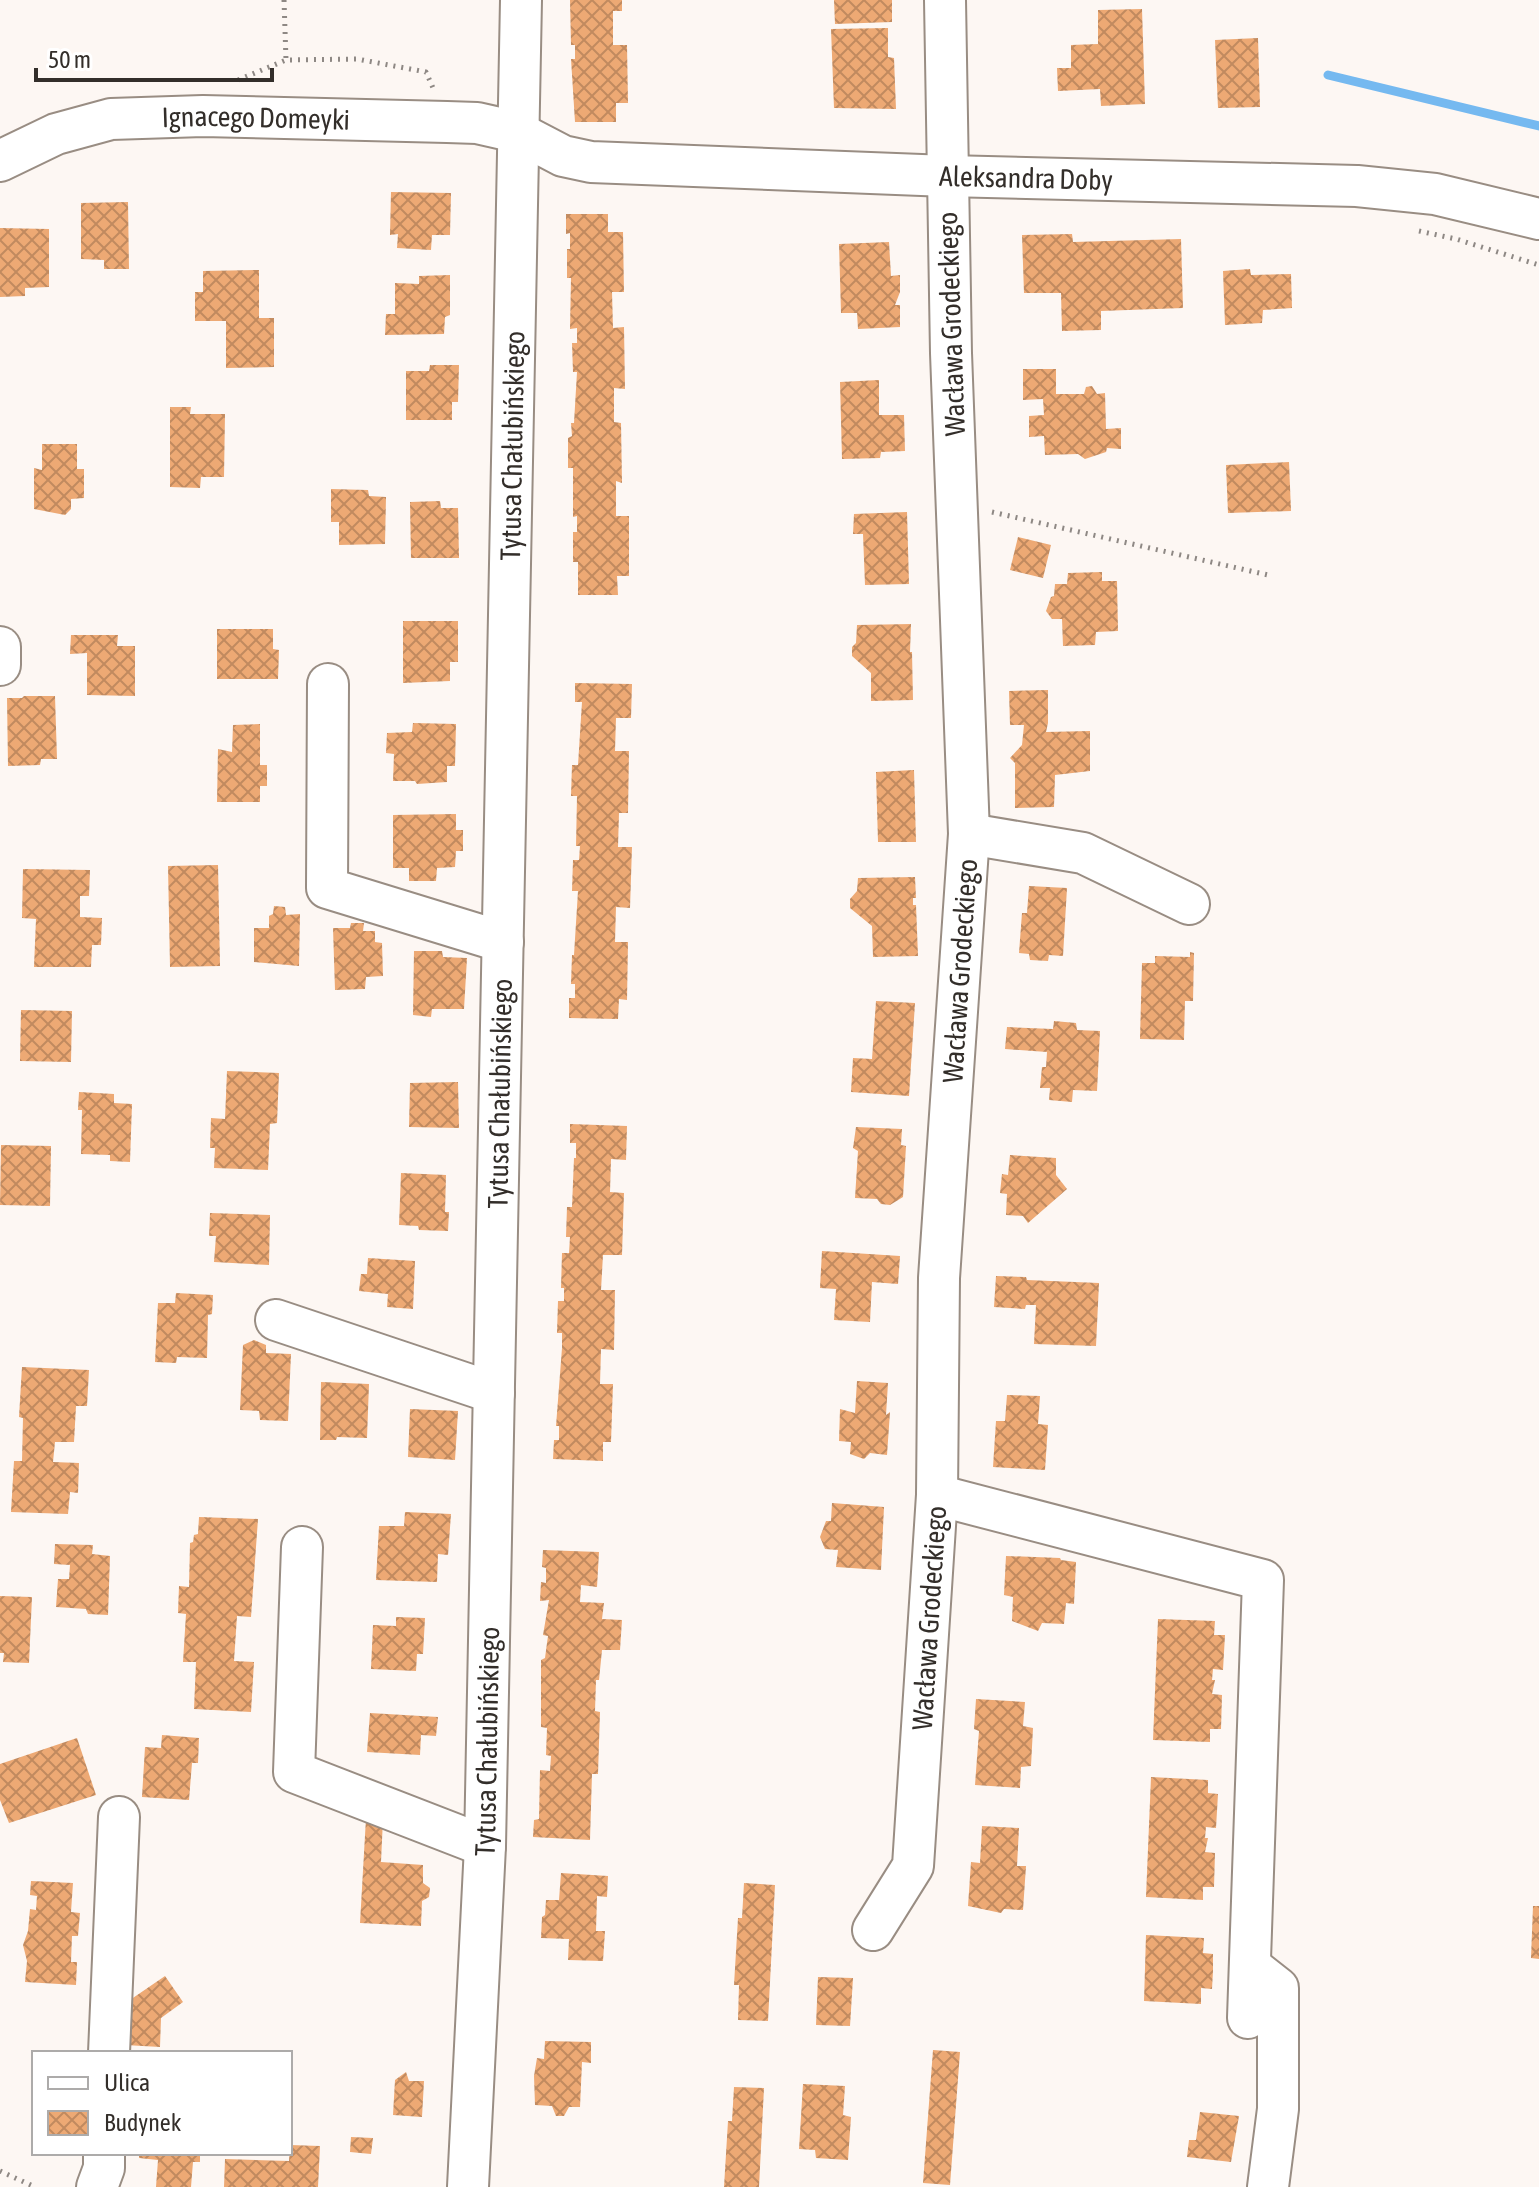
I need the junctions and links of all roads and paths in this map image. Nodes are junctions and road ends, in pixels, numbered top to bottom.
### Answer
1 (284, 0) edge
2 (521, 0) edge
3 (945, 0) edge
4 (286, 60) junction
5 (203, 116) junction
6 (447, 122) junction
7 (517, 132) junction
8 (0, 161) edge
9 (947, 176) junction
10 (1539, 219) edge
11 (956, 504) junction
12 (1268, 575) dead end
13 (0, 647) edge
14 (0, 665) edge
15 (328, 684) dead end
16 (969, 834) junction
17 (1189, 904) dead end
18 (503, 942) junction
19 (276, 1320) dead end
20 (494, 1393) junction
21 (937, 1495) junction
22 (302, 1547) dead end
23 (119, 1817) dead end
24 (485, 1846) junction
25 (873, 1930) dead end
26 (1250, 1966) junction
27 (1248, 2018) dead end
28 (109, 2051) edge
29 (104, 2155) edge
30 (0, 2171) edge
31 (35, 2187) edge
32 (97, 2187) edge
33 (468, 2187) edge
34 (1268, 2187) edge

1 - 4 path
2 - 7 street, Tytusa Chałubińskiego
3 - 9 street, Wacława Grodeckiego
4 - 5 path
4 - 6 path
5 - 6 street, Ignacego Domeyki
5 - 8 street, Ignacego Domeyki
6 - 7 street, Ignacego Domeyki
7 - 9 street, Aleksandra Doby
7 - 18 street, Tytusa Chałubińskiego
9 - 10 street, Aleksandra Doby
9 - 11 street, Wacława Grodeckiego
11 - 12 path
11 - 16 street, Wacława Grodeckiego
13 - 14 street
15 - 18 street
16 - 17 street
16 - 21 street, Wacława Grodeckiego
18 - 20 street, Tytusa Chałubińskiego
19 - 20 street
20 - 24 street, Tytusa Chałubińskiego
21 - 25 street, Wacława Grodeckiego
21 - 26 street
22 - 24 street
23 - 28 street
24 - 33 street, Tytusa Chałubińskiego
26 - 27 street
26 - 34 street
29 - 32 street
30 - 31 path

